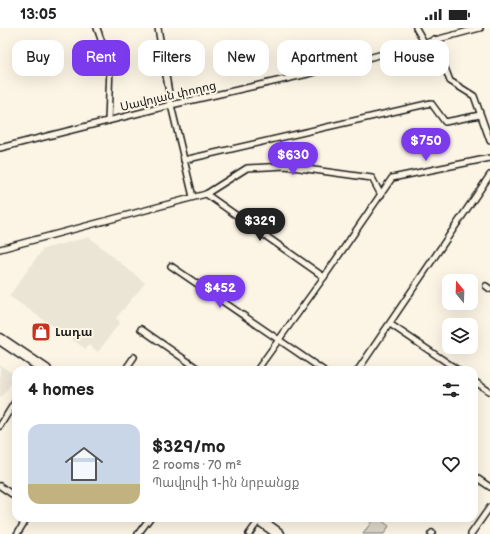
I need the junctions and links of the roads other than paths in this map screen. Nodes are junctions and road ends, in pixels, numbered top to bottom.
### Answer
1 (97, 28) edge
2 (158, 28) edge
3 (416, 28) edge
4 (480, 28) edge
5 (423, 40) edge
6 (434, 40) edge
7 (380, 54) edge
8 (448, 76) edge
9 (171, 105) junction
10 (480, 116) junction
11 (108, 121) junction
12 (490, 142) edge
13 (0, 148) edge
14 (490, 158) edge
15 (184, 160) junction
16 (490, 175) edge
17 (488, 182) edge
18 (206, 194) junction
19 (381, 195) junction
20 (193, 197) junction
21 (0, 249) edge
22 (171, 266) dead end
23 (324, 277) junction
24 (390, 324) junction
25 (141, 329) dead end
26 (0, 339) edge
27 (279, 339) junction
28 (134, 357) dead end
29 (36, 366) edge
30 (128, 366) edge
31 (194, 366) edge
32 (260, 366) edge
33 (318, 366) edge
34 (361, 366) edge
35 (452, 366) edge
36 (478, 384) edge
37 (490, 392) edge
38 (12, 406) edge
39 (0, 426) edge
40 (478, 479) edge
41 (0, 486) edge
42 (490, 487) edge
43 (12, 494) edge
44 (490, 507) edge
45 (24, 522) edge
46 (146, 522) edge
47 (257, 522) edge
48 (263, 522) edge
49 (17, 534) edge
50 (138, 534) edge
51 (249, 534) edge
52 (279, 534) edge
53 (471, 534) edge

1 - 11 street
2 - 9 street
3 - 5 street
4 - 6 street, Սավոյան փողոց
7 - 9 street, Սավոյան փողոց
8 - 10 street
9 - 11 street, Սավոյան փողոց
9 - 15 street
10 - 12 street
10 - 15 street
11 - 13 street, Սավոյան փողոց
14 - 19 street
15 - 20 street
16 - 17 street
17 - 24 street
18 - 19 street
18 - 20 street
18 - 23 street
19 - 23 street
20 - 21 street
22 - 27 street
23 - 27 street
24 - 34 street
24 - 35 street
25 - 31 street
26 - 29 highway
27 - 32 street
27 - 33 street
28 - 30 street
36 - 37 street
38 - 39 street
40 - 42 street
41 - 43 street
44 - 53 street
45 - 49 street
46 - 50 street
47 - 51 street
48 - 52 highway

